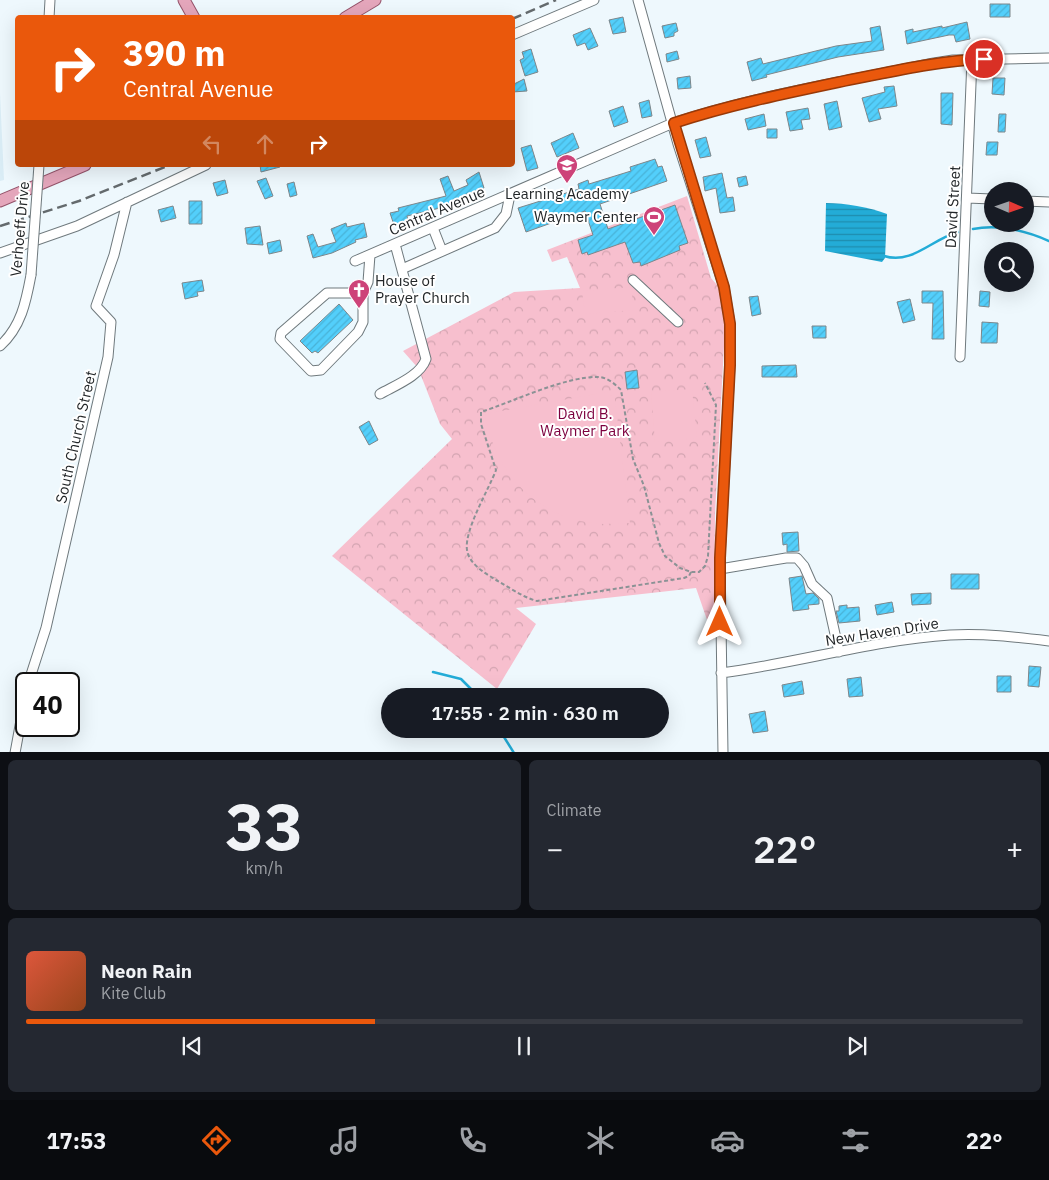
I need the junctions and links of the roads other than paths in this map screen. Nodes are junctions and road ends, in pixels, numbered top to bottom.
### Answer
1 (50, 0) edge
2 (184, 0) edge
3 (375, 0) edge
4 (594, 0) edge
5 (638, 0) edge
6 (49, 15) edge
7 (192, 15) edge
8 (350, 15) edge
9 (515, 34) edge
10 (1049, 58) edge
11 (972, 59) junction
12 (674, 123) junction
13 (39, 167) edge
14 (80, 167) edge
15 (202, 167) edge
16 (510, 195) junction
17 (967, 198) junction
18 (984, 199) edge
19 (0, 201) edge
20 (1034, 201) edge
21 (127, 202) junction
22 (1049, 202) edge
23 (433, 228) junction
24 (396, 244) junction
25 (442, 251) junction
26 (0, 253) edge
27 (370, 254) junction
28 (355, 261) dead end
29 (402, 268) junction
30 (634, 280) dead end
31 (363, 293) junction
32 (678, 322) dead end
33 (0, 346) edge
34 (960, 357) dead end
35 (380, 394) dead end
36 (720, 570) junction
37 (1049, 641) edge
38 (838, 652) junction
39 (32, 672) edge
40 (721, 673) junction
41 (18, 737) edge
42 (15, 752) edge
43 (723, 752) edge

1 - 6 street
2 - 7 main road
3 - 8 main road
4 - 9 street
5 - 12 street
10 - 11 street, Central Avenue
11 - 12 street, Central Avenue
11 - 17 street, David Street
12 - 16 street, Central Avenue
12 - 36 street
13 - 33 street, Verhoeff Drive, bridge
14 - 19 main road
15 - 21 street
16 - 23 street, Central Avenue
16 - 25 street
17 - 18 street
17 - 34 street, David Street
20 - 22 street
21 - 26 street
21 - 39 street, South Church Street
23 - 24 street, Central Avenue
23 - 25 street
24 - 27 street, Central Avenue
24 - 29 street
25 - 29 street
27 - 28 street, Central Avenue
27 - 31 street
29 - 35 street
30 - 32 street
31 - 31 street
36 - 38 street
36 - 40 street
37 - 38 street, New Haven Drive
38 - 40 street, New Haven Drive
40 - 43 street
41 - 42 street

